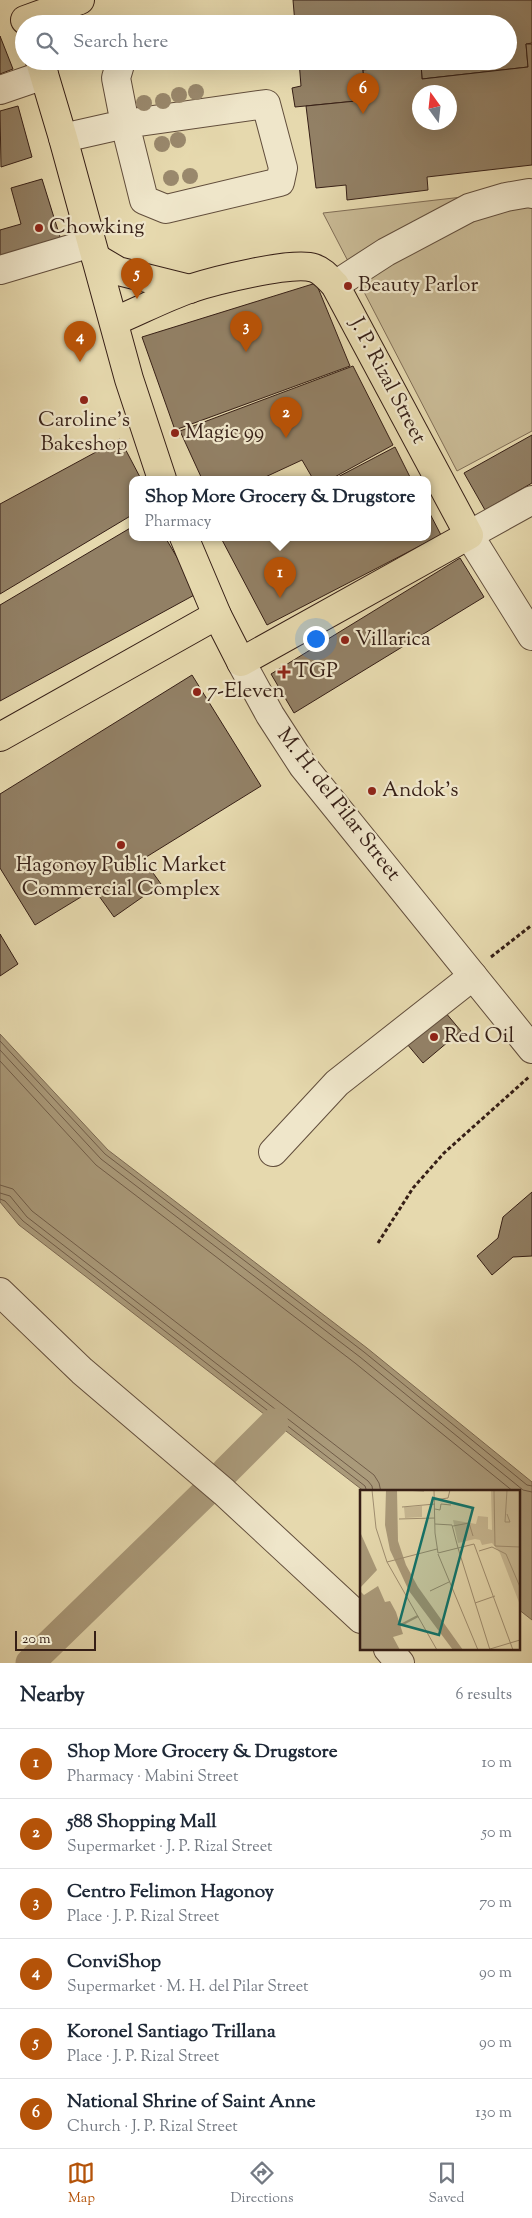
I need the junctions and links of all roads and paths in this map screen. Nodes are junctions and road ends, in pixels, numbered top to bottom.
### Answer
1 (80, 0) edge
2 (23, 15) edge
3 (38, 70) edge
4 (43, 70) edge
5 (118, 70) edge
6 (0, 90) edge
7 (125, 124) junction
8 (64, 138) junction
9 (532, 194) edge
10 (94, 251) junction
11 (0, 270) edge
12 (335, 285) junction
13 (190, 289) junction
14 (114, 321) junction
15 (161, 476) edge
16 (532, 500) edge
17 (469, 535) junction
18 (186, 541) edge
19 (217, 615) junction
20 (532, 636) edge
21 (241, 662) junction
22 (0, 737) edge
23 (532, 925) edge
24 (471, 974) junction
25 (532, 1049) edge
26 (532, 1074) edge
27 (273, 1152) dead end
28 (378, 1243) dead end
29 (0, 1292) edge
30 (360, 1618) edge
31 (389, 1650) edge
32 (400, 1663) edge

1 - 2 main road
3 - 6 street
4 - 8 main road
5 - 7 street
7 - 7 street
7 - 8 street
8 - 10 main road
9 - 12 street
10 - 11 street
10 - 13 main road, J. P. Rizal Street
10 - 14 main road
12 - 13 main road, J. P. Rizal Street
12 - 17 main road, J. P. Rizal Street
13 - 14 main road, J. P. Rizal Street
14 - 15 main road
16 - 17 street
17 - 20 street, J. P. Rizal Street
17 - 21 main road
18 - 19 main road, M. H. del Pilar Street
19 - 21 main road, M. H. del Pilar Street
19 - 22 main road
21 - 24 street, M. H. del Pilar Street
23 - 24 path
24 - 25 street, M. H. del Pilar Street
24 - 27 street
26 - 28 path
29 - 30 street
31 - 32 street

